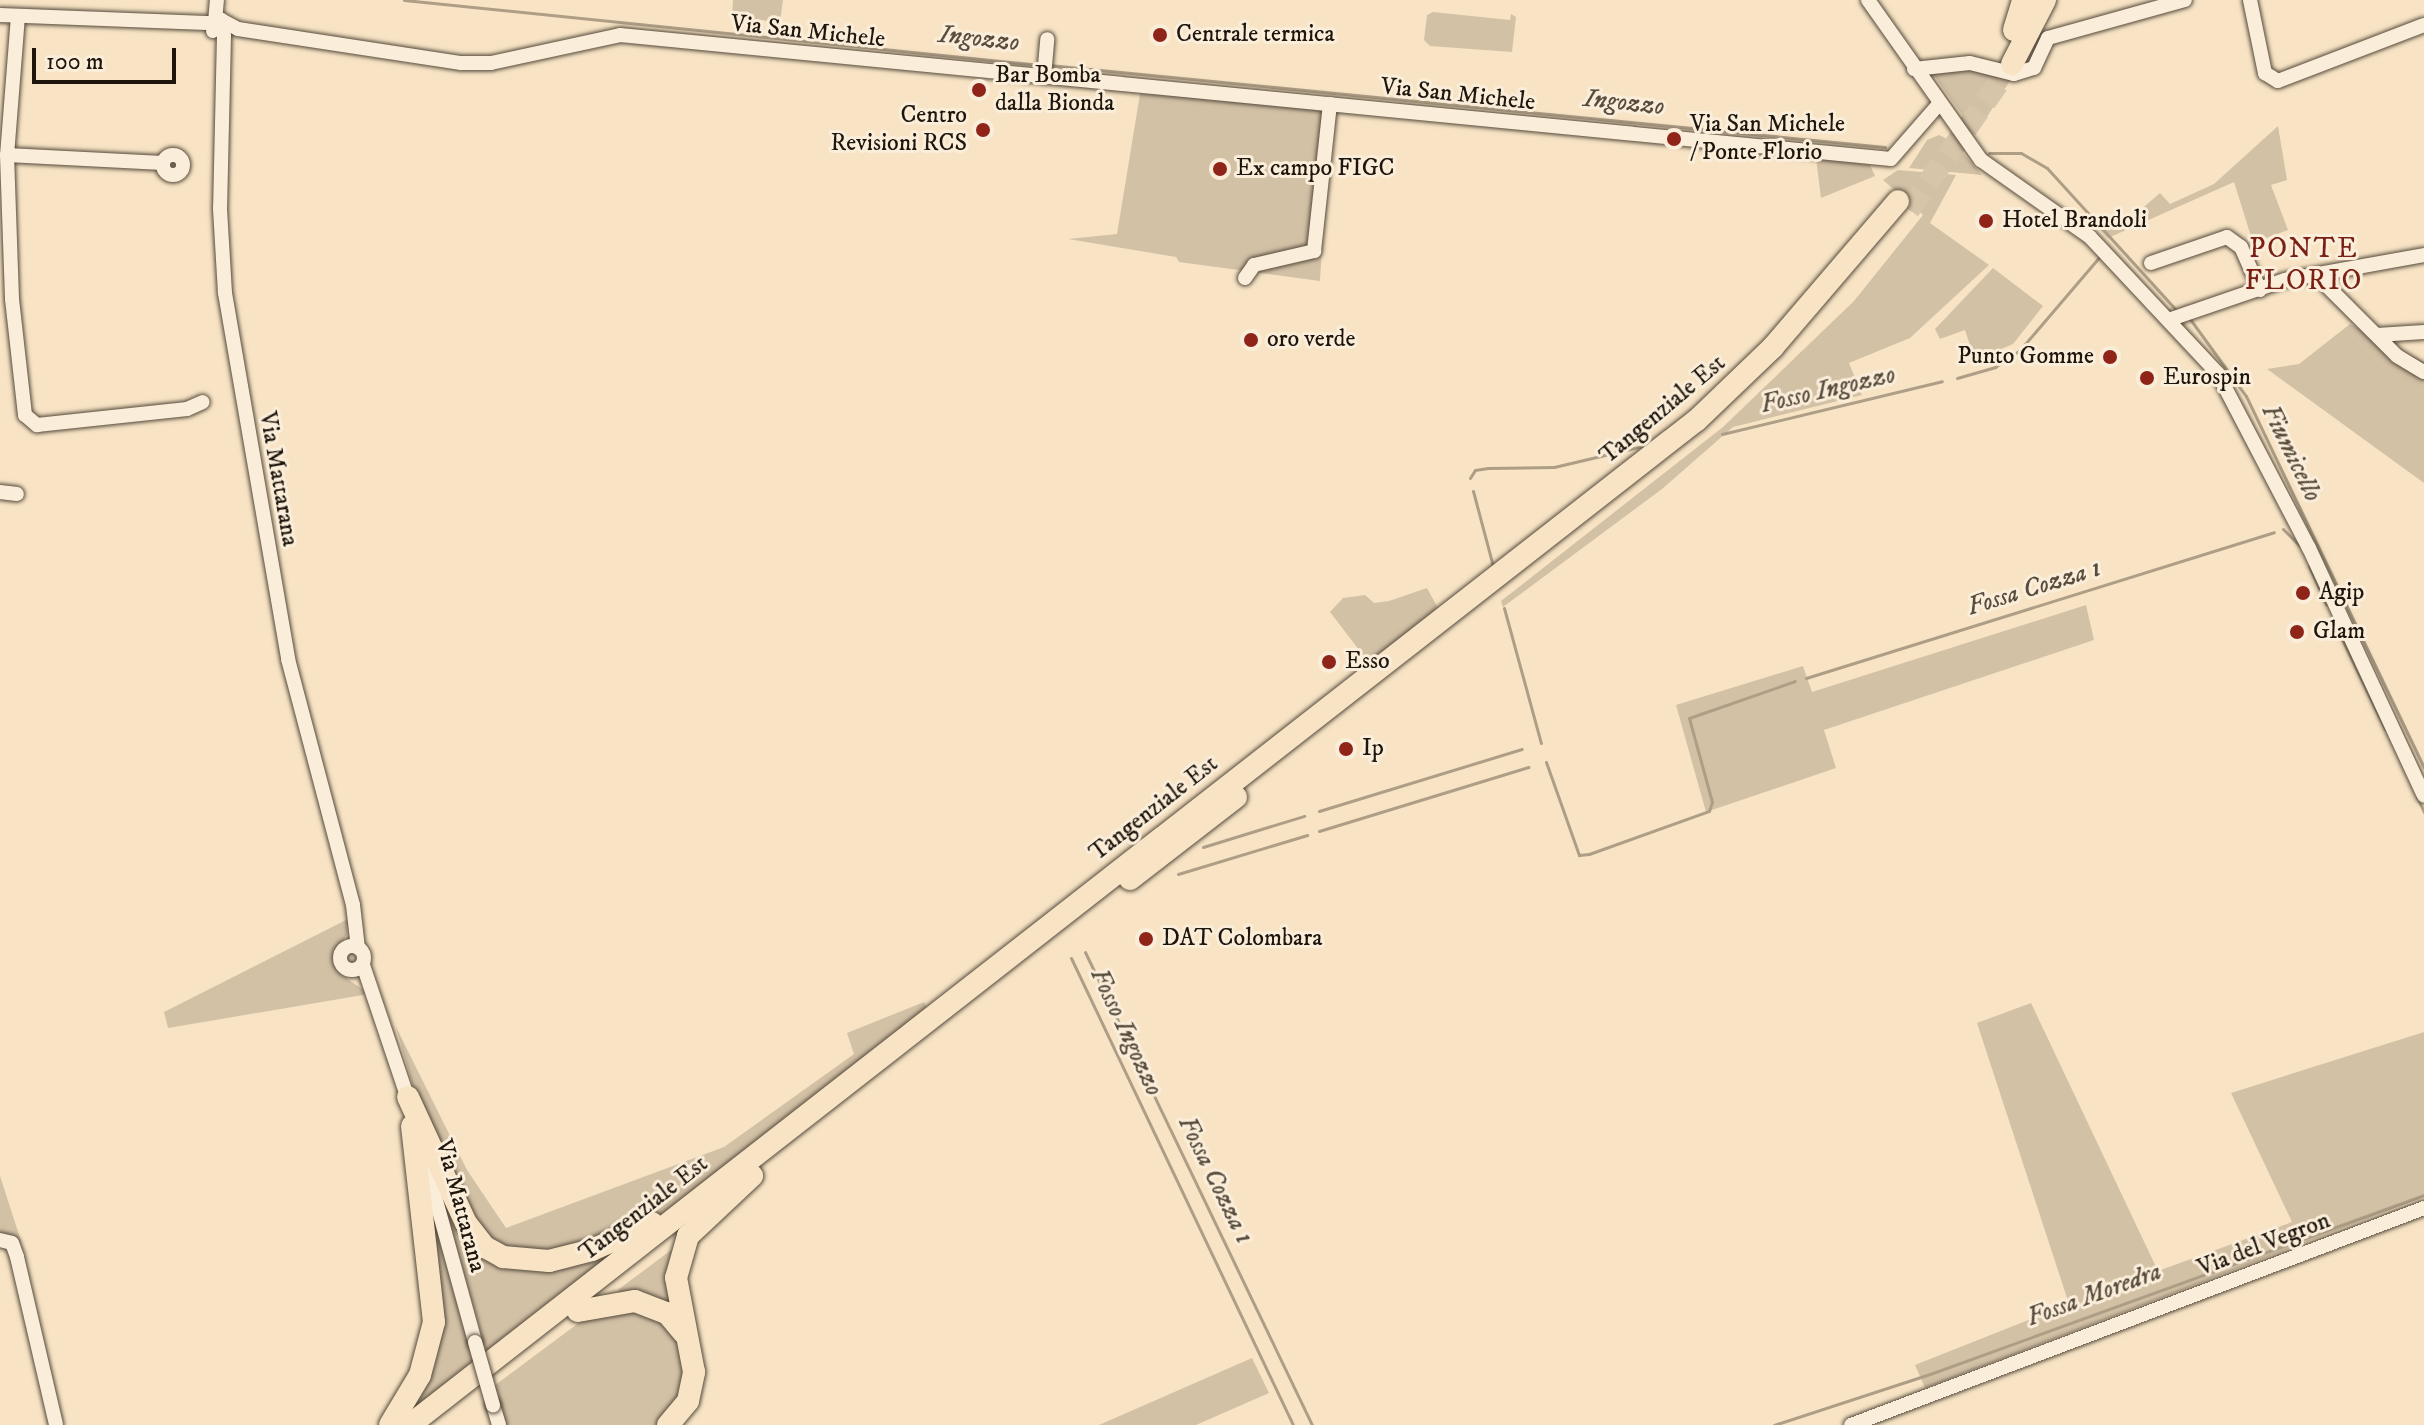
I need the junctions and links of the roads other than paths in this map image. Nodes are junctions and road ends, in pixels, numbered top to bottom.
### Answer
1 (1868, 0) edge
2 (2023, 0) edge
3 (2030, 0) edge
4 (2045, 0) edge
5 (2185, 0) edge
6 (2250, 0) edge
7 (217, 1) edge
8 (0, 15) edge
9 (18, 16) junction
10 (2424, 25) edge
11 (220, 28) junction
12 (2014, 30) junction
13 (1047, 39) dead end
14 (1044, 68) junction
15 (1914, 69) junction
16 (1330, 104) junction
17 (1939, 104) junction
18 (7, 155) junction
19 (163, 163) dead end
20 (2424, 255) edge
21 (2151, 263) dead end
22 (2317, 276) junction
23 (1245, 278) dead end
24 (2260, 290) junction
25 (2178, 315) junction
26 (2424, 332) edge
27 (2377, 335) junction
28 (2424, 372) edge
29 (203, 402) dead end
30 (0, 492) edge
31 (17, 494) dead end
32 (2424, 796) edge
33 (353, 905) junction
34 (358, 948) junction
35 (342, 950) junction
36 (356, 968) junction
37 (408, 1097) junction
38 (752, 1176) junction
39 (719, 1183) junction
40 (2424, 1208) edge
41 (0, 1240) edge
42 (578, 1311) junction
43 (688, 1340) junction
44 (56, 1425) edge
45 (390, 1425) edge
46 (410, 1425) edge
47 (433, 1425) edge
48 (499, 1425) edge
49 (668, 1425) edge
50 (1851, 1425) edge

1 - 15 street
2 - 12 highway
3 - 12 highway
4 - 12 highway
5 - 15 street
6 - 10 street
7 - 11 street
8 - 9 street, Via San Michele
9 - 11 street, Via San Michele
9 - 18 street
11 - 14 street, Via San Michele
11 - 33 street, Via Mattarana
13 - 14 street
14 - 16 street, Via San Michele
15 - 17 street
16 - 17 street, Via San Michele
16 - 23 street
17 - 25 street
18 - 19 street
18 - 29 street
20 - 22 street
21 - 24 street
22 - 24 street
22 - 27 street
24 - 25 street
25 - 32 street
26 - 27 street
27 - 28 street
30 - 31 street
33 - 34 street, Via Mattarana
33 - 35 street, Via Mattarana
34 - 35 street
34 - 36 street, Via Mattarana
35 - 36 street
36 - 37 street, Via Mattarana
37 - 39 highway
37 - 45 highway
37 - 48 street, Via Mattarana, bridge
38 - 39 highway, Tangenziale Est
38 - 42 highway, Tangenziale Est
38 - 43 highway
39 - 46 highway, Tangenziale Est
40 - 50 street, Via del Vegron
41 - 44 street
42 - 43 highway
42 - 47 highway, Tangenziale Est
43 - 49 highway

